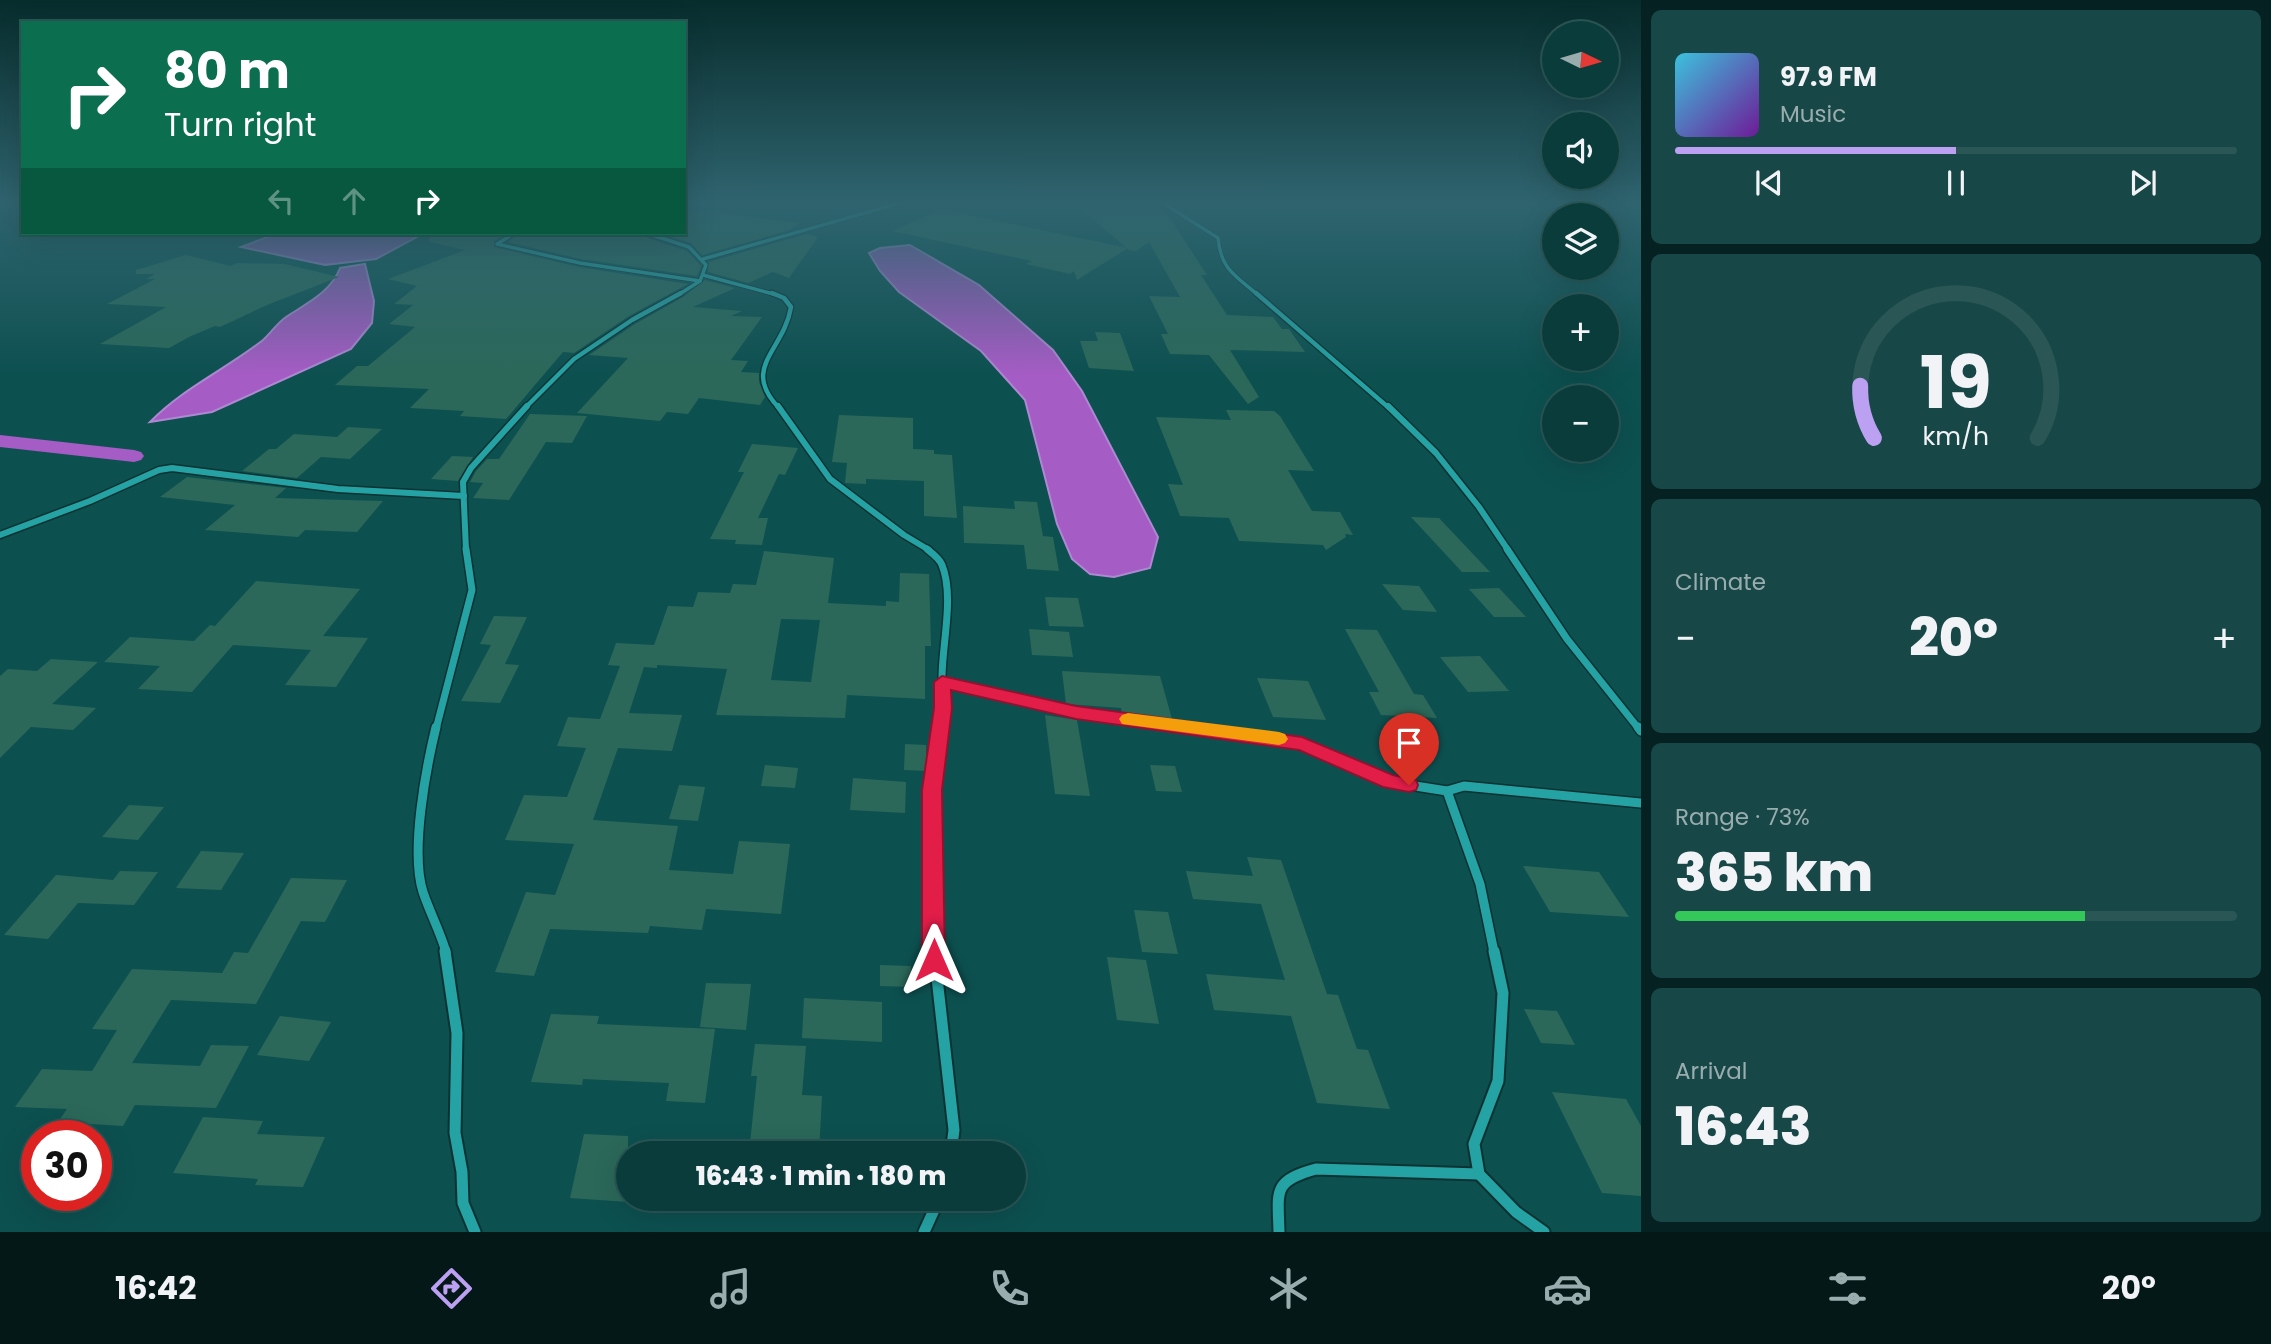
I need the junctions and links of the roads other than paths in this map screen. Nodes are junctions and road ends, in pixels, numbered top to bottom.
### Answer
1 (569, 260) edge
2 (704, 260) edge
3 (1222, 260) edge
4 (701, 278) junction
5 (464, 496) junction
6 (0, 535) edge
7 (942, 682) junction
8 (1641, 731) edge
9 (1447, 790) junction
10 (1641, 803) edge
11 (953, 1141) edge
12 (1479, 1174) junction
13 (934, 1211) edge
14 (475, 1232) edge
15 (924, 1232) edge
16 (1279, 1232) edge
17 (1544, 1232) edge

1 - 4 street
2 - 4 street
3 - 8 street
4 - 5 street
4 - 7 street
5 - 6 street
5 - 14 street
7 - 9 street
7 - 11 street
9 - 10 street
9 - 12 street
12 - 16 street
12 - 17 street
13 - 15 street

